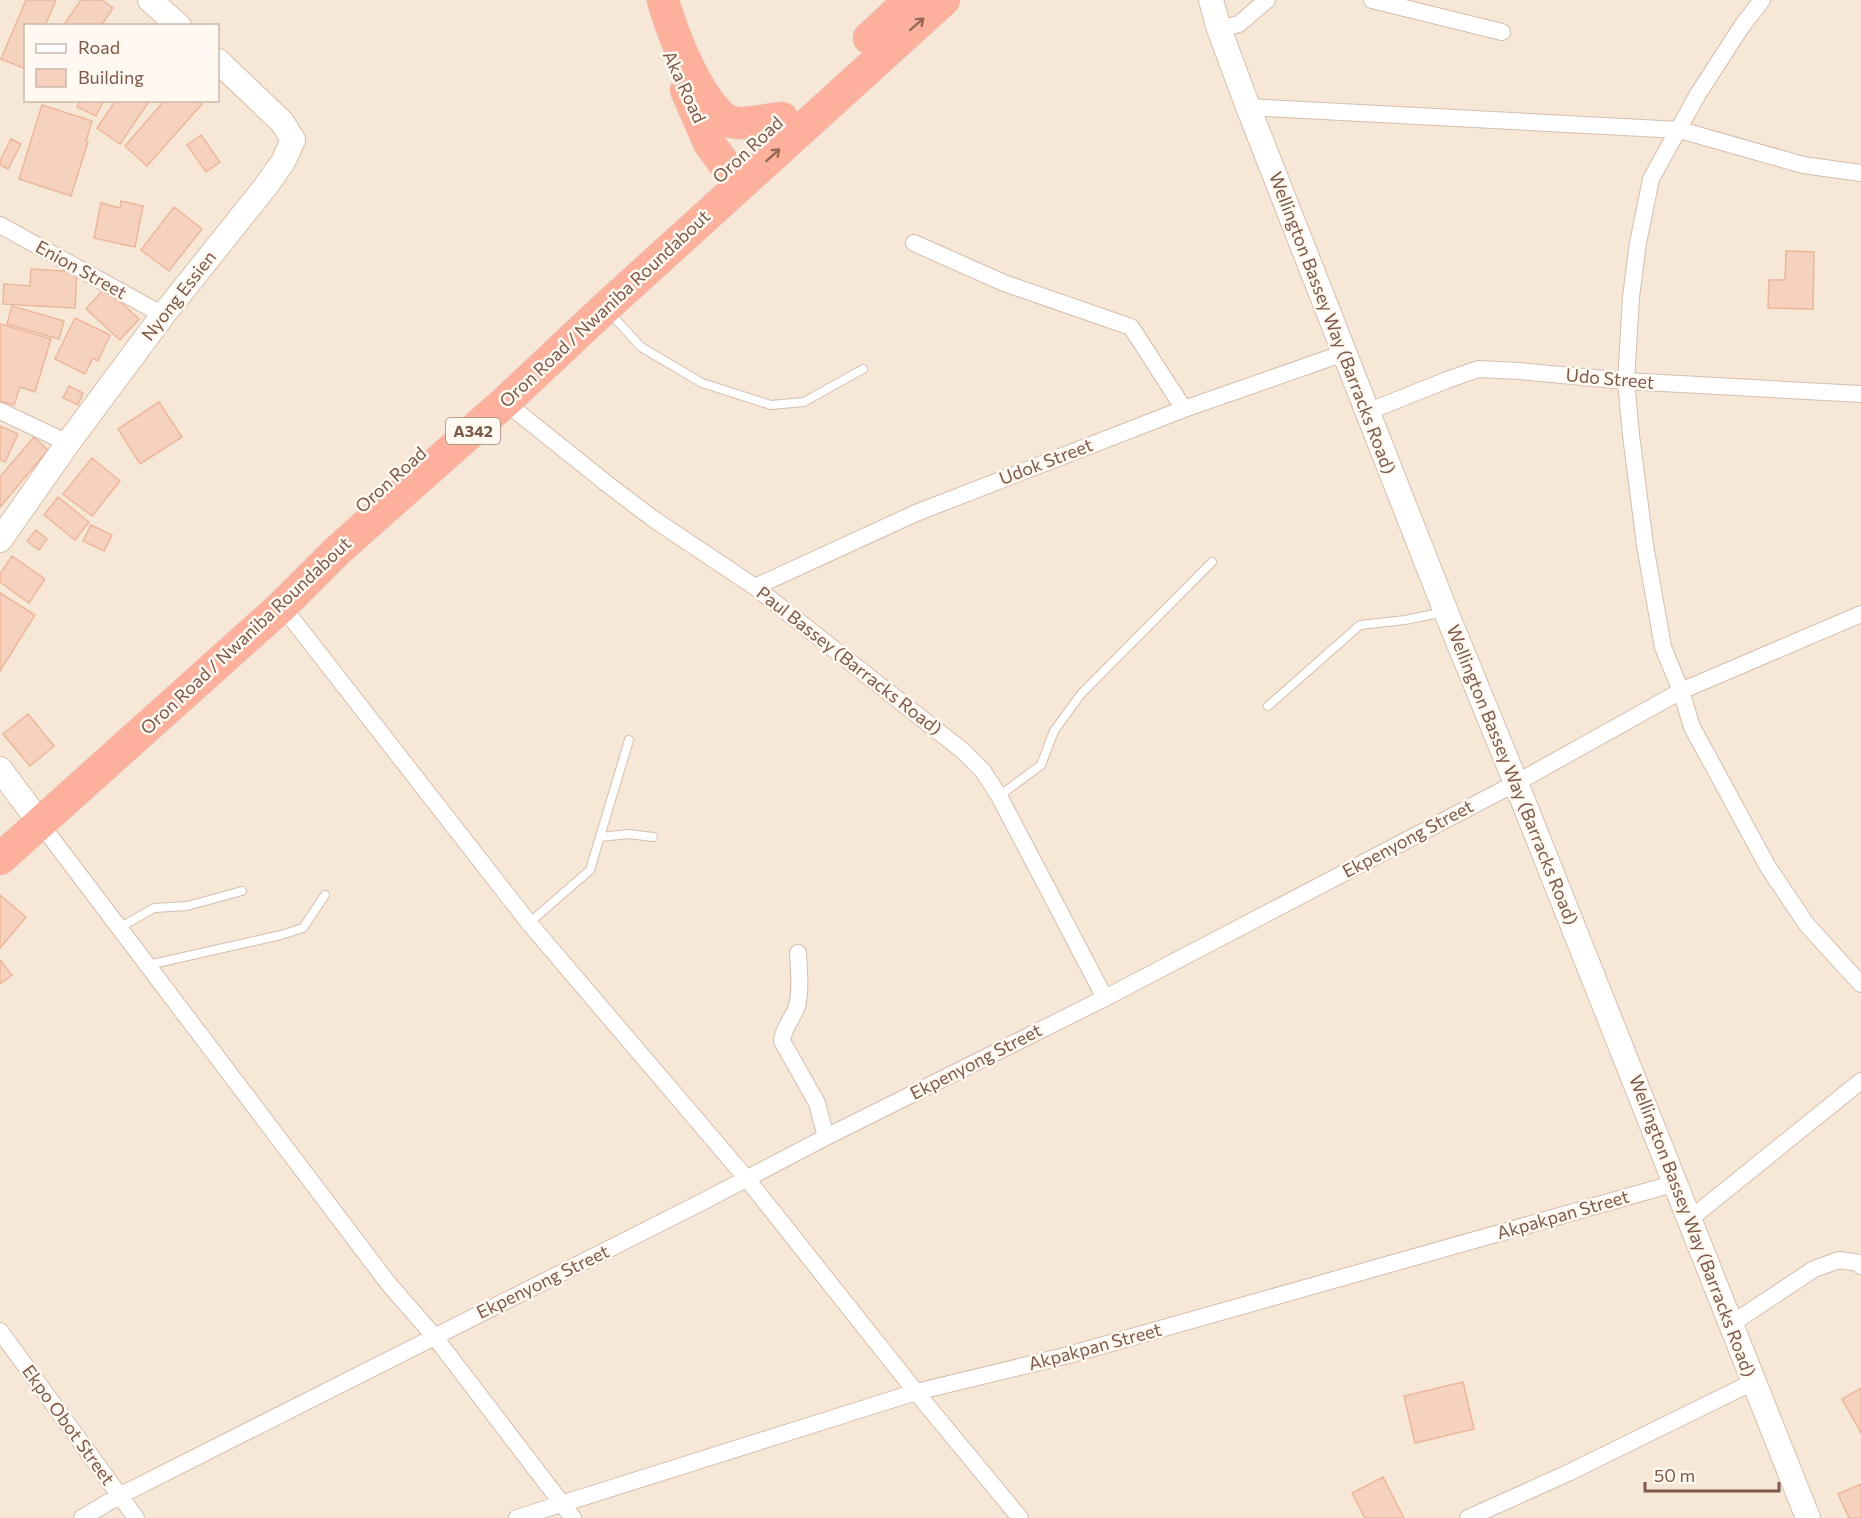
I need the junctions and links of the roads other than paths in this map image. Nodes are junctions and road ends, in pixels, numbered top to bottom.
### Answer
1 (150, 0) edge
2 (651, 0) edge
3 (663, 0) edge
4 (910, 0) edge
5 (944, 0) edge
6 (1200, 0) edge
7 (1211, 0) edge
8 (1267, 0) edge
9 (1372, 0) edge
10 (1762, 0) edge
11 (177, 24) edge
12 (1220, 29) junction
13 (1502, 32) dead end
14 (219, 62) edge
15 (1248, 107) junction
16 (782, 118) junction
17 (1680, 130) junction
18 (728, 169) junction
19 (1861, 173) edge
20 (0, 225) edge
21 (914, 243) dead end
22 (605, 308) junction
23 (163, 315) junction
24 (1344, 353) junction
25 (863, 369) dead end
26 (1626, 381) junction
27 (1861, 394) edge
28 (505, 402) junction
29 (1184, 409) junction
30 (0, 411) edge
31 (1367, 412) junction
32 (68, 443) junction
33 (0, 540) edge
34 (1212, 562) dead end
35 (755, 587) junction
36 (282, 606) junction
37 (1446, 612) junction
38 (1861, 614) edge
39 (1681, 691) junction
40 (1268, 706) dead end
41 (629, 740) dead end
42 (0, 769) edge
43 (1516, 783) junction
44 (999, 796) junction
45 (35, 815) junction
46 (0, 833) edge
47 (601, 837) junction
48 (653, 837) dead end
49 (0, 859) edge
50 (242, 891) dead end
51 (325, 895) dead end
52 (529, 924) junction
53 (120, 928) junction
54 (798, 953) dead end
55 (148, 965) junction
56 (1861, 984) edge
57 (1105, 998) junction
58 (1861, 1081) edge
59 (826, 1137) junction
60 (747, 1179) junction
61 (1676, 1183) junction
62 (1690, 1219) junction
63 (1861, 1266) edge
64 (1731, 1324) junction
65 (0, 1331) edge
66 (434, 1336) junction
67 (1753, 1382) junction
68 (916, 1392) junction
69 (119, 1496) junction
70 (562, 1504) junction
71 (82, 1518) edge
72 (136, 1518) edge
73 (517, 1518) edge
74 (573, 1518) edge
75 (1020, 1518) edge
76 (1468, 1518) edge
77 (1808, 1518) edge

1 - 11 main road
2 - 18 highway, Aka Road
3 - 16 highway
4 - 16 highway, Oron Road / A342
22 -> 5 highway, Oron Road / Nwaniba Roundabout / A342
6 - 12 main road
7 - 12 main road
8 - 12 street
9 - 13 street
10 - 17 street
12 - 15 main road, Wellington Bassey Way (Barracks Road)
14 - 23 main road, Nyong Essien
15 - 17 street
15 - 24 main road, Wellington Bassey Way (Barracks Road)
16 - 18 highway, Oron Road / A342
17 - 19 street
17 - 26 street
18 - 45 highway, Oron Road / A342
20 - 23 street, Enion Street
21 - 29 street
22 - 25 lane
22 - 28 highway, Oron Road / Nwaniba Roundabout / A342
23 - 32 main road, Nyong Essien
24 - 29 street, Udok Street
24 - 31 main road, Wellington Bassey Way (Barracks Road)
26 - 27 street, Udo Street
26 - 31 street, Udo Street
26 - 39 street
28 - 35 street, Paul Bassey (Barracks Road)
28 - 36 highway, Oron Road / Nwaniba Roundabout / A342
29 - 35 street, Udok Street
30 - 32 street
31 - 37 main road, Wellington Bassey Way (Barracks Road)
32 - 33 main road, Nyong Essien
34 - 44 lane
35 - 44 street, Paul Bassey (Barracks Road)
36 - 45 highway, Oron Road / Nwaniba Roundabout / A342
36 - 52 street
37 - 40 lane
37 - 43 main road, Wellington Bassey Way (Barracks Road)
38 - 39 street, Ekpenyong Street
39 - 43 street, Ekpenyong Street
39 - 56 street
41 - 47 lane
42 - 45 main road
43 - 57 street, Ekpenyong Street
43 - 61 main road, Wellington Bassey Way (Barracks Road)
44 - 57 street, Paul Bassey (Barracks Road)
45 - 46 highway, Oron Road / A342
45 - 49 highway, Oron Road / Nwaniba Roundabout / A342
45 - 53 street
47 - 48 lane
47 - 52 lane
50 - 53 lane
51 - 55 lane
52 - 60 street
53 - 55 street
54 - 59 street
55 - 66 street
57 - 59 street, Ekpenyong Street
58 - 62 street
59 - 60 street, Ekpenyong Street
60 - 66 street, Ekpenyong Street
60 - 68 street
61 - 62 main road, Wellington Bassey Way (Barracks Road)
61 - 68 street, Akpakpan Street
62 - 64 main road, Wellington Bassey Way (Barracks Road)
63 - 64 street
64 - 67 main road, Wellington Bassey Way (Barracks Road)
65 - 69 street, Ekpo Obot Street
66 - 69 street, Ekpenyong Street
66 - 70 street
67 - 76 street
67 - 77 main road, Wellington Bassey Way (Barracks Road)
68 - 70 street, Akpakpan Street
68 - 75 street
69 - 71 street, Ekpenyong Street
69 - 72 street, Ekpo Obot Street
70 - 73 street, Akpakpan Street
70 - 74 street

